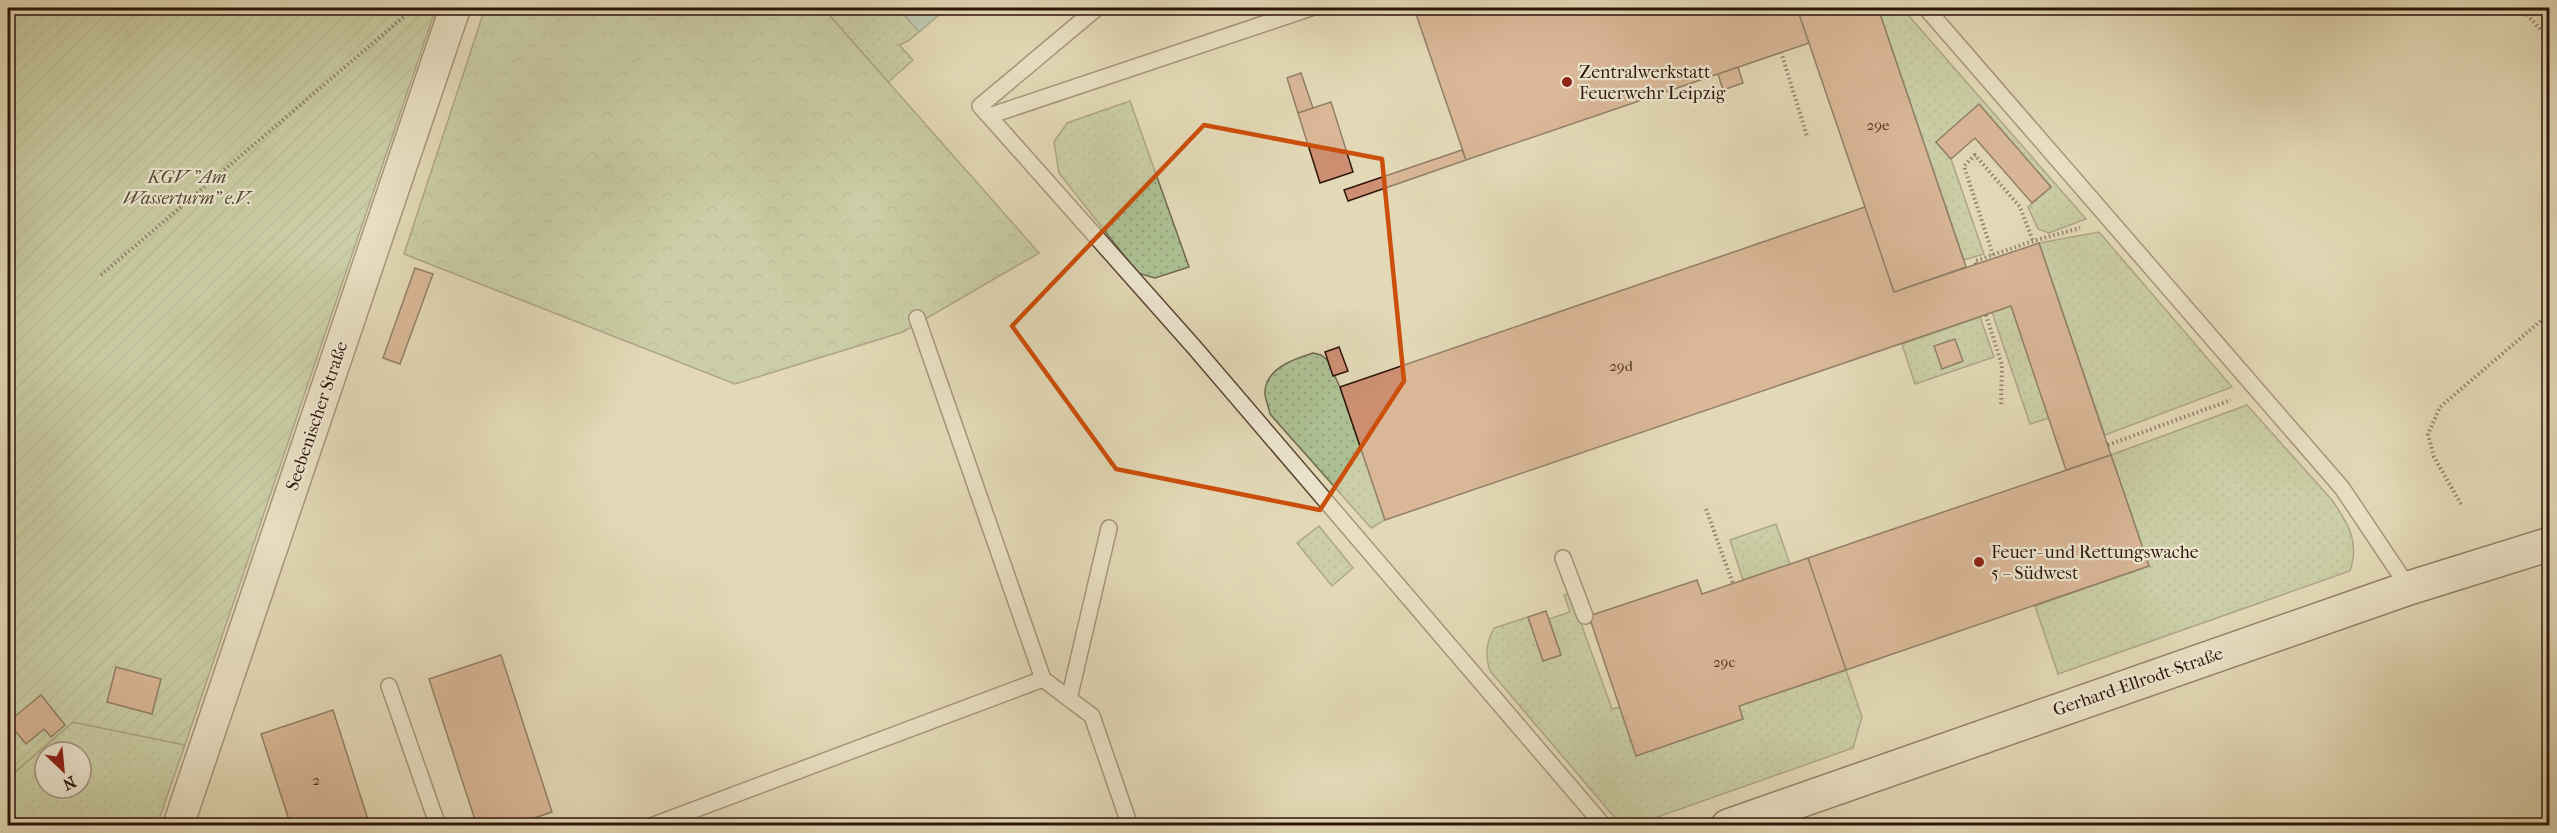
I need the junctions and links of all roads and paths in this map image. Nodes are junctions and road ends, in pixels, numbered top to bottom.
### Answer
1 (414, 8) edge
2 (455, 8) edge
3 (1097, 8) edge
4 (1311, 8) edge
5 (1926, 8) edge
6 (2521, 8) edge
7 (2550, 40) edge
8 (1780, 52) dead end
9 (989, 116) junction
10 (1807, 136) dead end
11 (2112, 220) junction
12 (2033, 241) junction
13 (1993, 255) junction
14 (1976, 264) dead end
15 (101, 275) dead end
16 (2550, 313) edge
17 (1986, 315) dead end
18 (917, 318) dead end
19 (2257, 391) junction
20 (2001, 405) dead end
21 (2108, 445) dead end
22 (2462, 504) dead end
23 (1706, 508) dead end
24 (1109, 528) dead end
25 (2550, 544) edge
26 (1563, 558) dead end
27 (1733, 584) dead end
28 (2409, 588) junction
29 (1585, 616) dead end
30 (1043, 679) junction
31 (389, 686) dead end
32 (1069, 699) junction
33 (1783, 817) edge
34 (178, 825) edge
35 (438, 825) edge
36 (651, 825) edge
37 (1130, 825) edge
38 (1604, 825) edge
39 (1728, 825) edge

1 - 15 path
2 - 34 street, Seebenischer Straße
3 - 9 lane
4 - 9 lane
5 - 11 lane
6 - 7 path
8 - 10 path
9 - 38 lane
11 - 12 path
11 - 19 lane
12 - 13 path
12 - 13 path
13 - 14 path
16 - 22 path
17 - 20 path
18 - 30 lane
19 - 21 path
19 - 28 lane
23 - 27 path
24 - 32 lane
25 - 28 main road, Gerhard-Ellrodt-Straße
26 - 29 lane
28 - 33 main road, Gerhard-Ellrodt-Straße
30 - 32 lane
30 - 36 lane
31 - 35 lane
32 - 37 lane
33 - 39 main road, Gerhard-Ellrodt-Straße

